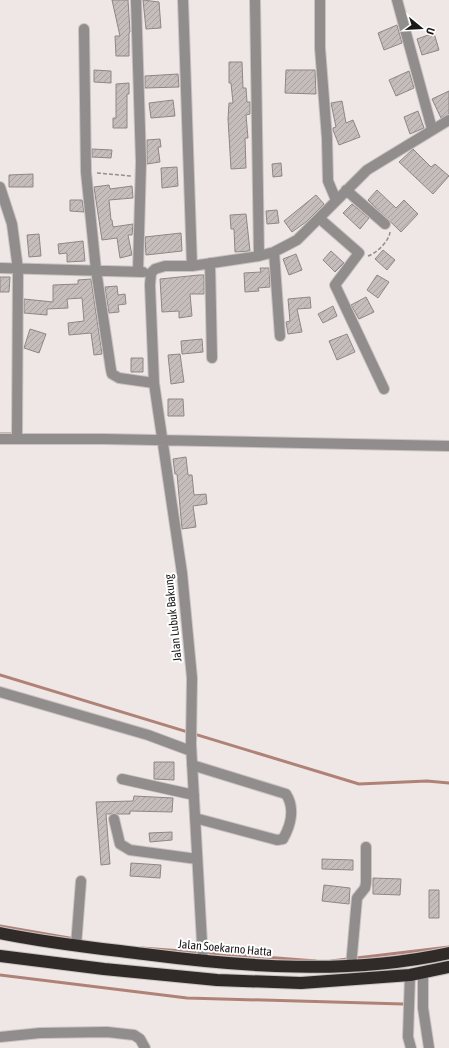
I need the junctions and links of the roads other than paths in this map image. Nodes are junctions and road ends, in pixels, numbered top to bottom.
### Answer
1 (136, 0) edge
2 (183, 0) edge
3 (254, 0) edge
4 (320, 0) edge
5 (397, 0) edge
6 (84, 28) dead end
7 (449, 120) edge
8 (432, 129) junction
9 (0, 187) edge
10 (346, 190) junction
11 (336, 200) junction
12 (319, 218) junction
13 (385, 224) road end
14 (274, 252) junction
15 (259, 256) junction
16 (210, 263) junction
17 (192, 266) junction
18 (0, 268) edge
19 (18, 269) junction
20 (96, 270) junction
21 (138, 271) junction
22 (151, 273) junction
23 (280, 336) dead end
24 (212, 358) dead end
25 (154, 384) junction
26 (384, 389) dead end
27 (17, 437) junction
28 (0, 439) edge
29 (161, 440) junction
30 (449, 446) edge
31 (0, 692) edge
32 (191, 748) junction
33 (192, 764) junction
34 (122, 779) dead end
35 (194, 795) junction
36 (195, 818) junction
37 (114, 819) dead end
38 (366, 848) dead end
39 (197, 859) junction
40 (81, 881) dead end
41 (0, 934) edge
42 (76, 946) junction
43 (449, 953) edge
44 (0, 956) edge
45 (202, 959) junction
46 (351, 966) junction
47 (449, 967) edge
48 (422, 973) junction
49 (410, 975) junction
50 (0, 1037) edge
51 (145, 1048) edge
52 (411, 1048) edge
53 (429, 1048) edge

1 - 21 street
2 - 17 street
3 - 15 street
4 - 11 street
5 - 8 street
6 - 20 street
7 - 8 street
8 - 10 street
9 - 19 street
10 - 11 street
10 - 13 street
11 - 12 street
12 - 14 street
12 - 26 street
14 - 15 street
14 - 23 street
15 - 16 street
16 - 17 street
16 - 24 street
17 - 22 street
18 - 19 street
19 - 20 street
19 - 27 street
20 - 21 street
20 - 25 street
21 - 22 street
22 - 25 street, Jalan Lubuk Bakung
25 - 29 street, Jalan Lubuk Bakung
27 - 28 street
27 - 29 street
29 - 30 street
29 - 32 street, Jalan Lubuk Bakung
31 - 32 street
32 - 33 street, Jalan Lubuk Bakung
33 - 35 street, Jalan Lubuk Bakung
33 - 36 street
34 - 35 street
35 - 36 street, Jalan Lubuk Bakung
36 - 39 street, Jalan Lubuk Bakung
37 - 39 street
38 - 46 street
39 - 45 street, Jalan Lubuk Bakung
40 - 42 street
41 - 42 highway, Jalan Soekarno Hatta
42 - 45 highway, Jalan Soekarno Hatta
43 - 46 highway, Jalan Soekarno Hatta
44 - 49 highway
45 - 46 highway, Jalan Soekarno Hatta
47 - 48 highway
48 - 49 highway
48 - 53 street
49 - 52 street
50 - 51 street

